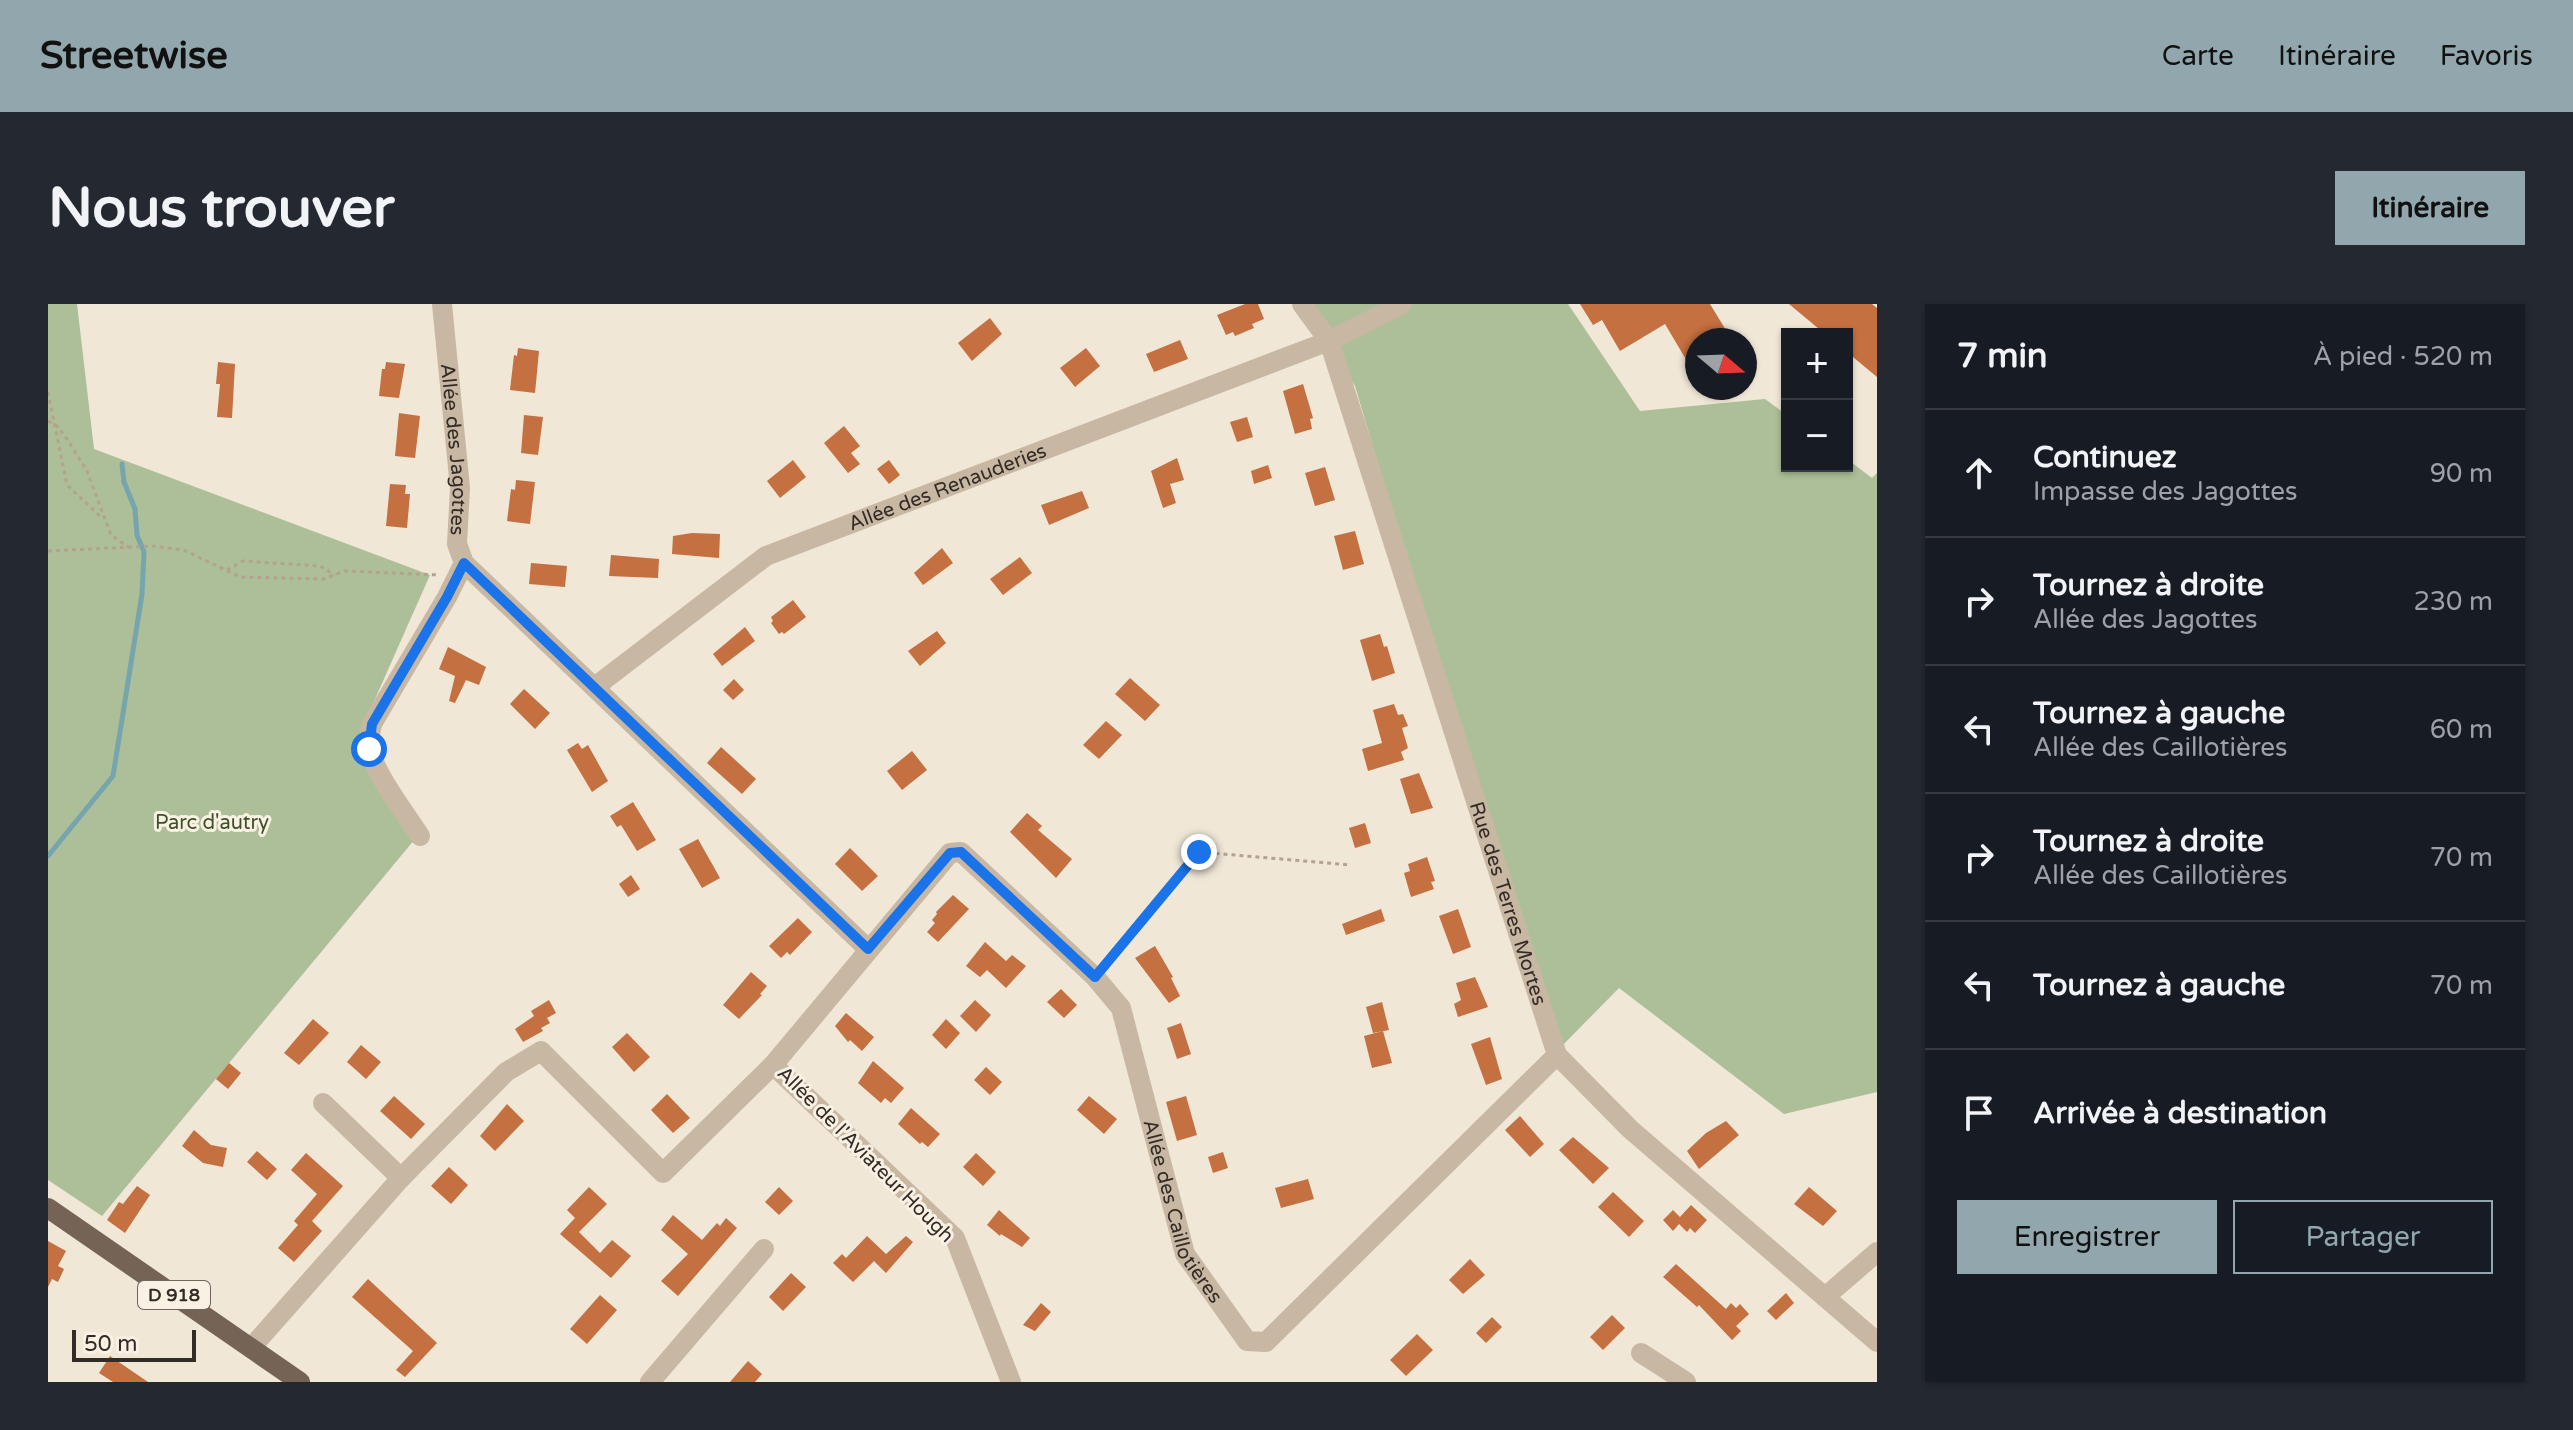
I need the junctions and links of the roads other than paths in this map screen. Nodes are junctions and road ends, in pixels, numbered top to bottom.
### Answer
1 (442, 304) edge
2 (1302, 304) edge
3 (1402, 304) edge
4 (1329, 341) junction
5 (464, 563) junction
6 (596, 686) junction
7 (420, 836) dead end
8 (868, 949) junction
9 (1557, 1055) junction
10 (773, 1065) junction
11 (323, 1103) dead end
12 (401, 1178) junction
13 (48, 1208) edge
14 (764, 1249) dead end
15 (1877, 1252) edge
16 (1825, 1297) junction
17 (1877, 1342) edge
18 (251, 1348) junction
19 (1641, 1353) dead end
20 (300, 1382) edge
21 (650, 1382) edge
22 (1011, 1382) edge
23 (1686, 1382) edge

1 - 5 street, Allée des Jagottes
2 - 4 street, Rue des Terres Mortes
3 - 4 street, Allée des Renauderies
4 - 6 street, Allée des Renauderies
4 - 9 street, Rue des Terres Mortes
5 - 6 street, Allée des Jagottes
5 - 7 street
6 - 8 street, Allée des Jagottes
8 - 9 street, Allée des Caillotières
8 - 10 street, Allée de l'Aviateur Hough
9 - 16 street, Rue des Terres Mortes
10 - 12 street
10 - 22 street, Allée de l'Aviateur Hough
11 - 12 street
12 - 18 street
13 - 18 main road, D 918
14 - 21 street
15 - 16 street
16 - 17 street, Rue des Terres Mortes
18 - 20 main road, D 918
19 - 23 street

